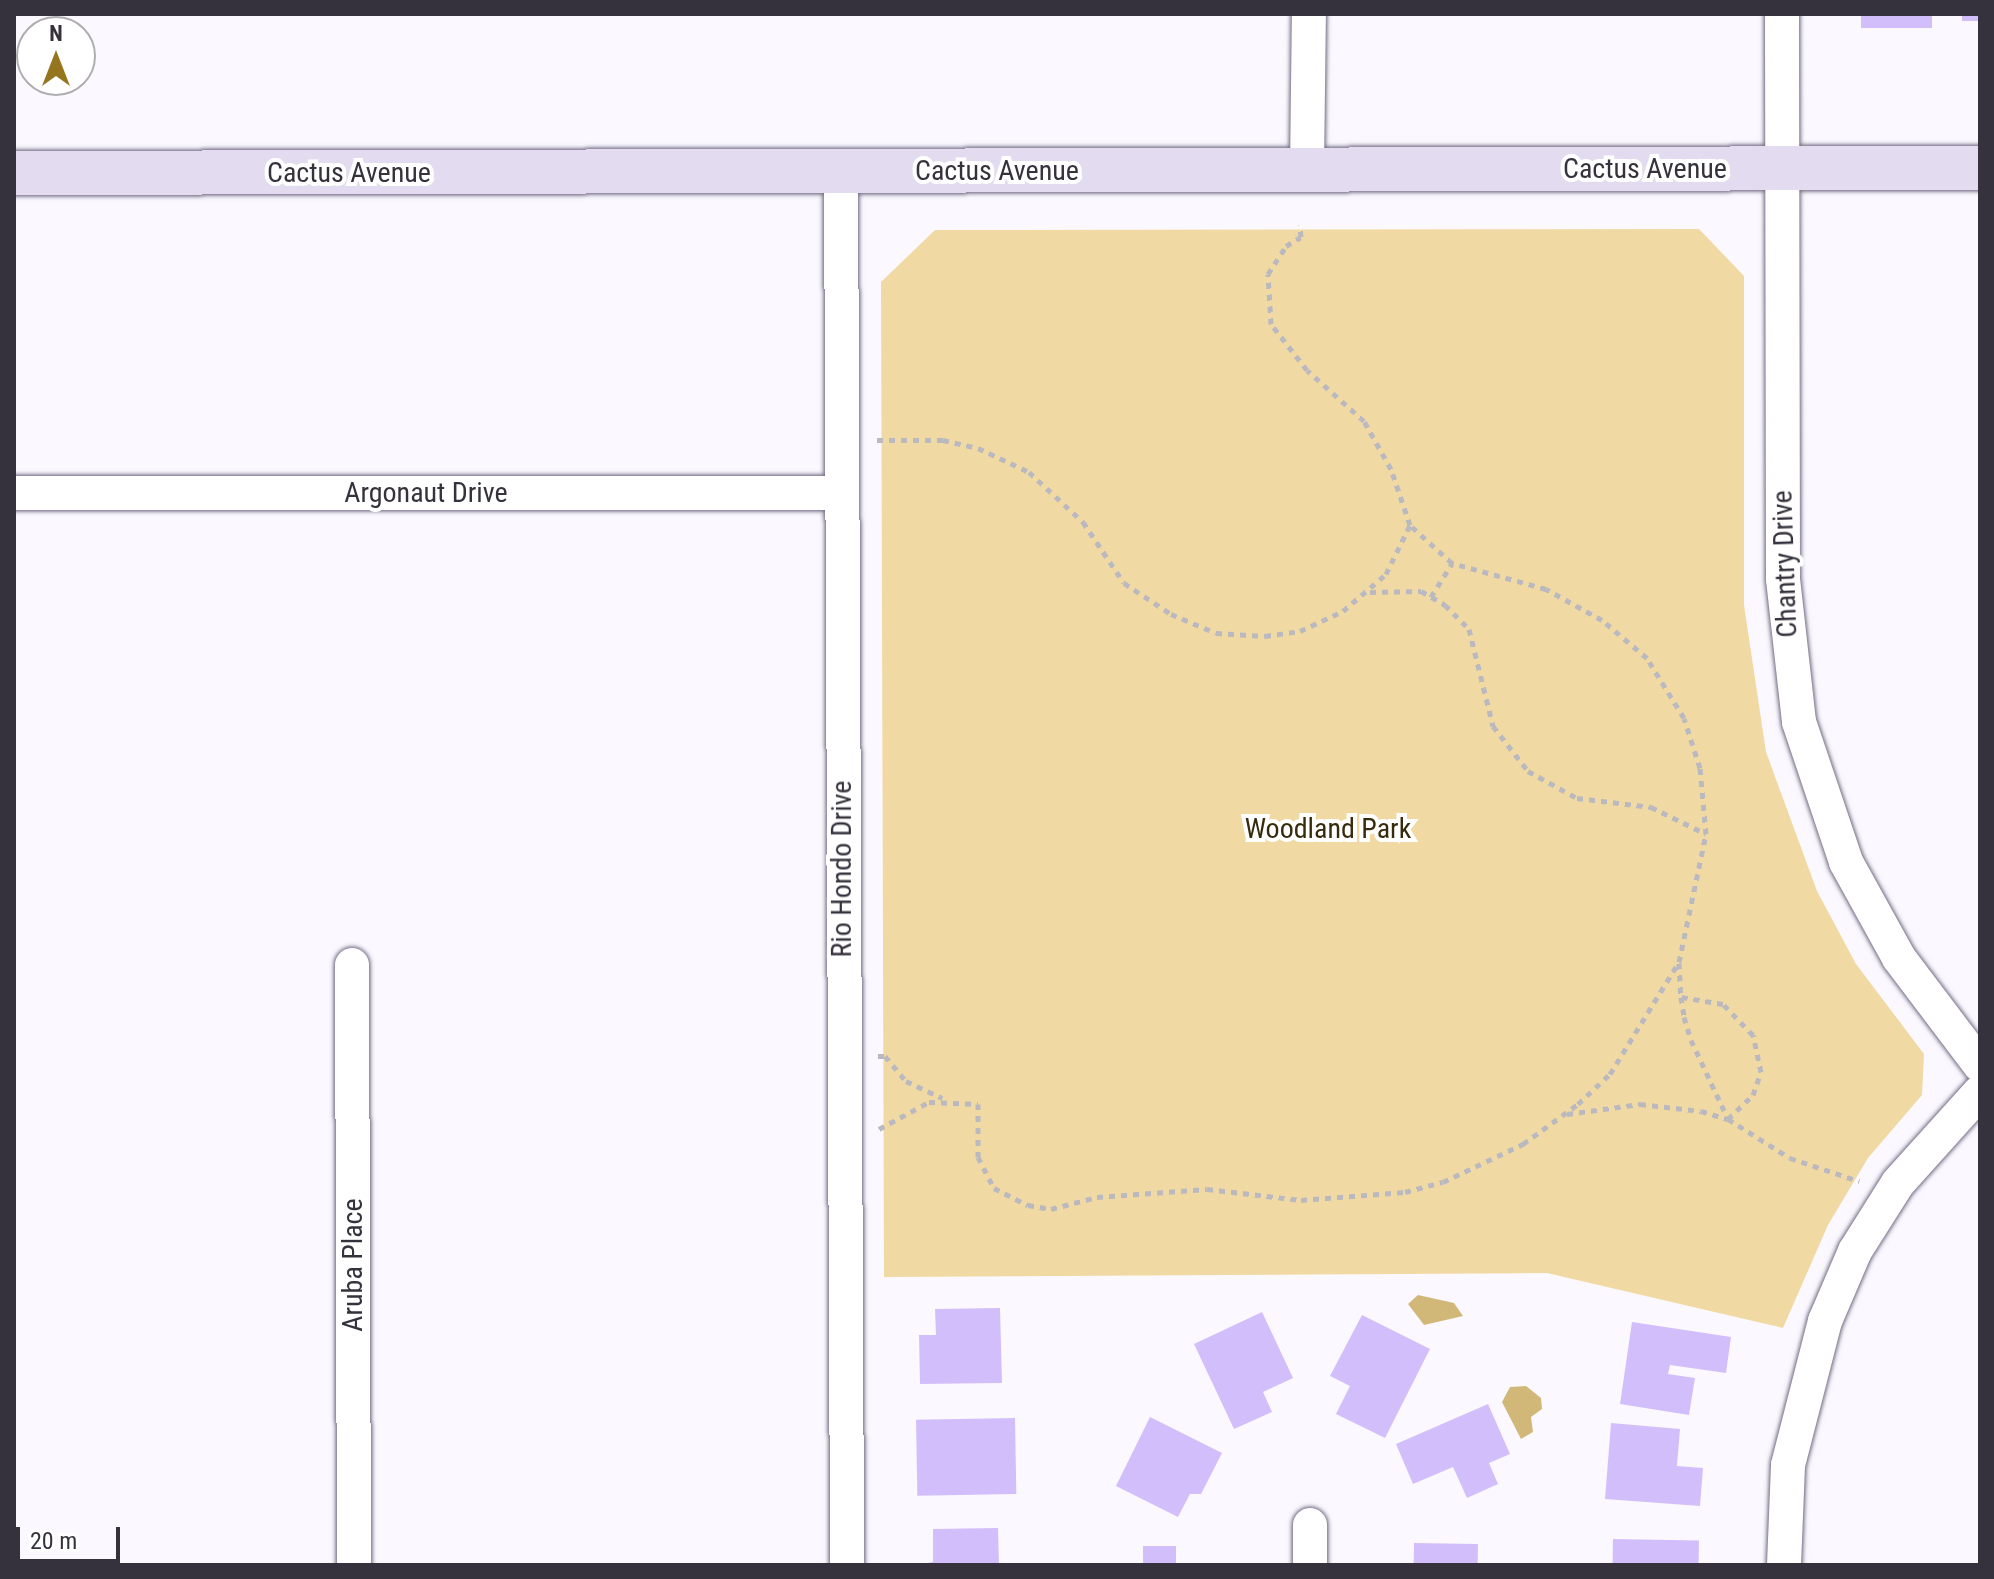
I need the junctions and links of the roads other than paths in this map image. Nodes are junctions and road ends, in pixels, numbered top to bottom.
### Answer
1 (1309, 14) edge
2 (1782, 14) edge
3 (1782, 168) junction
4 (1980, 168) edge
5 (1307, 169) junction
6 (841, 172) junction
7 (14, 173) edge
8 (14, 493) edge
9 (839, 493) junction
10 (352, 965) dead end
11 (1980, 1065) edge
12 (1980, 1092) edge
13 (1310, 1525) dead end
14 (354, 1565) edge
15 (847, 1565) edge
16 (1310, 1565) edge
17 (1784, 1565) edge

1 - 5 street
2 - 3 street, Chantry Drive
3 - 4 main road, Cactus Avenue
3 - 5 main road, Cactus Avenue
3 - 11 street, Chantry Drive
5 - 6 main road, Cactus Avenue
6 - 7 main road, Cactus Avenue
6 - 9 street, Rio Hondo Drive
8 - 9 street, Argonaut Drive
9 - 15 street, Rio Hondo Drive
10 - 14 street, Aruba Place
12 - 17 street
13 - 16 street

